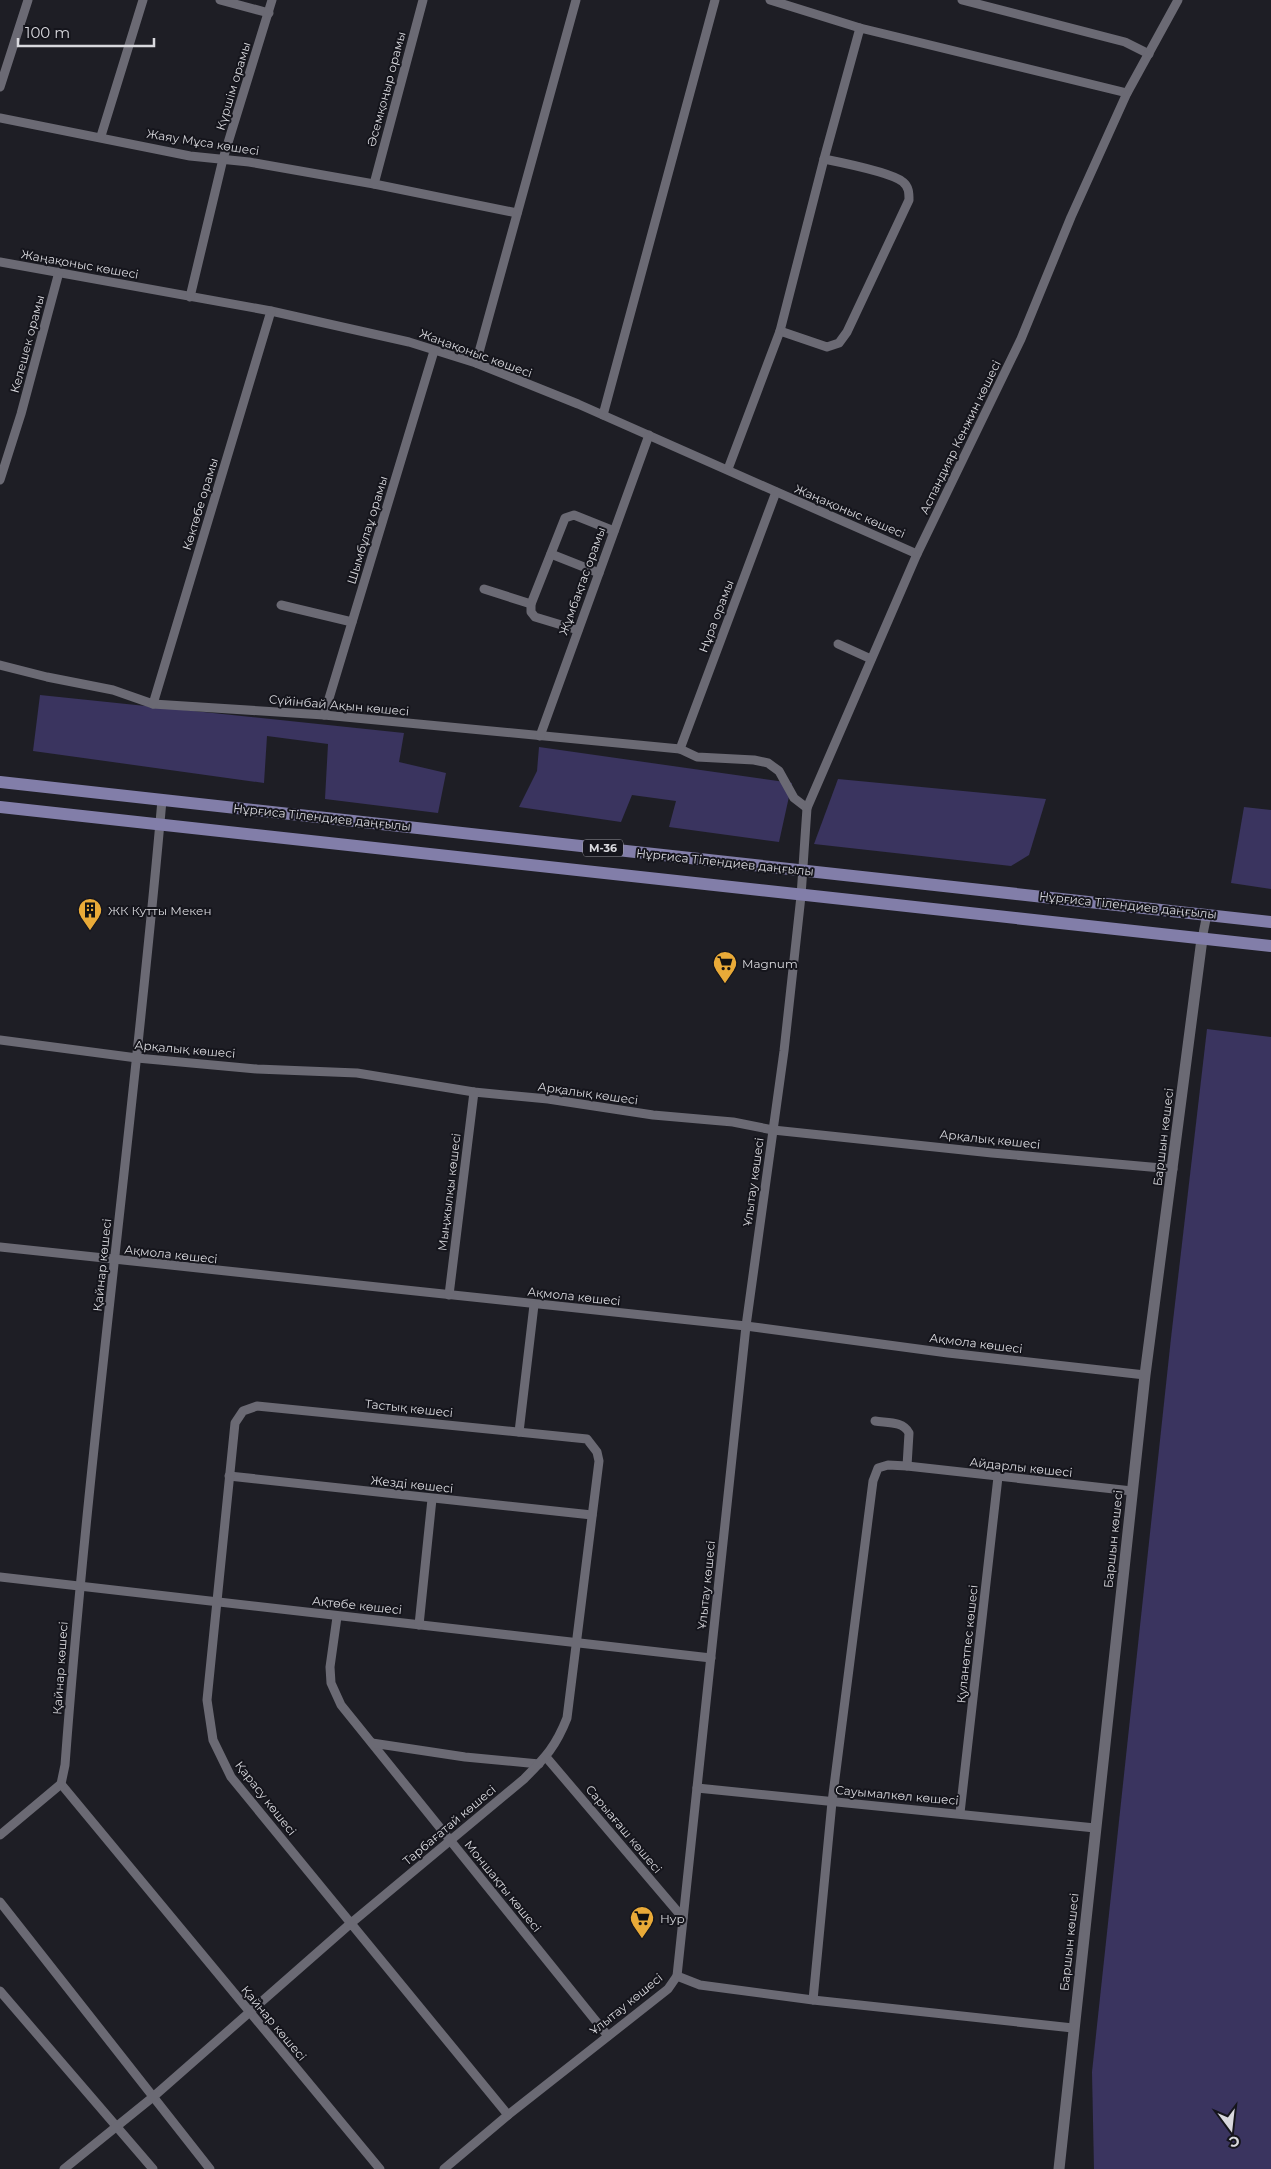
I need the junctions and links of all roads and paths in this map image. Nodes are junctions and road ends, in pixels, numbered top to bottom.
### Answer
1 (28, 0) edge
2 (143, 0) edge
3 (220, 0) edge
4 (272, 0) edge
5 (423, 0) edge
6 (576, 0) edge
7 (715, 0) edge
8 (770, 0) edge
9 (962, 0) edge
10 (1178, 0) edge
11 (269, 13) junction
12 (860, 28) junction
13 (1149, 54) junction
14 (0, 88) edge
15 (1127, 93) junction
16 (0, 118) edge
17 (101, 136) junction
18 (223, 159) junction
19 (824, 159) junction
20 (374, 184) junction
21 (517, 213) junction
22 (0, 262) edge
23 (59, 272) junction
24 (190, 297) junction
25 (271, 311) junction
26 (780, 331) junction
27 (434, 351) junction
28 (476, 363) junction
29 (602, 415) junction
30 (649, 435) junction
31 (728, 470) junction
32 (0, 480) edge
33 (776, 492) junction
34 (614, 531) junction
35 (551, 554) junction
36 (918, 554) junction
37 (599, 573) junction
38 (484, 589) dead end
39 (531, 604) junction
40 (281, 605) dead end
41 (352, 622) junction
42 (578, 630) junction
43 (838, 644) dead end
44 (871, 659) junction
45 (0, 665) edge
46 (152, 704) junction
47 (324, 715) junction
48 (540, 736) junction
49 (680, 749) junction
50 (0, 782) edge
51 (162, 800) junction
52 (0, 807) edge
53 (807, 808) junction
54 (160, 826) junction
55 (803, 870) junction
56 (801, 896) junction
57 (1207, 914) junction
58 (1271, 922) edge
59 (1202, 939) junction
60 (1271, 946) edge
61 (0, 1040) edge
62 (137, 1058) junction
63 (474, 1092) junction
64 (774, 1130) junction
65 (1173, 1169) junction
66 (0, 1247) edge
67 (115, 1261) junction
68 (449, 1295) junction
69 (534, 1305) junction
70 (746, 1326) junction
71 (1145, 1375) junction
72 (874, 1421) dead end
73 (235, 1423) joint
74 (519, 1432) junction
75 (587, 1439) joint
76 (907, 1466) junction
77 (229, 1476) junction
78 (998, 1478) junction
79 (1132, 1491) junction
80 (432, 1499) junction
81 (592, 1515) junction
82 (0, 1577) edge
83 (79, 1587) junction
84 (218, 1601) junction
85 (337, 1617) junction
86 (419, 1624) junction
87 (577, 1642) junction
88 (710, 1658) junction
89 (372, 1743) junction
90 (546, 1757) junction
91 (539, 1764) junction
92 (61, 1784) junction
93 (697, 1788) junction
94 (832, 1802) junction
95 (960, 1813) junction
96 (1095, 1828) junction
97 (0, 1835) edge
98 (450, 1840) junction
99 (0, 1902) edge
100 (683, 1918) junction
101 (350, 1924) junction
102 (677, 1976) junction
103 (0, 1991) edge
104 (813, 2000) junction
105 (248, 2012) junction
106 (1073, 2028) junction
107 (608, 2036) junction
108 (153, 2097) junction
109 (508, 2115) junction
110 (117, 2125) junction
111 (64, 2169) edge
112 (153, 2169) edge
113 (210, 2169) edge
114 (380, 2169) edge
115 (444, 2169) edge
116 (1059, 2169) edge

1 - 14 street
2 - 17 street
3 - 11 street
4 - 11 street, Күршім орамы
5 - 20 street, Әсемқоңыр орамы
6 - 21 street
7 - 29 street
8 - 12 street
9 - 13 street
10 - 13 street, Аспандияр Кенжин көшесі
11 - 18 street, Күршім орамы
12 - 15 street
12 - 19 street
13 - 15 street, Аспандияр Кенжин көшесі
15 - 36 street, Аспандияр Кенжин көшесі
16 - 17 street, Жаяу Мұса көшесі
17 - 18 street, Жаяу Мұса көшесі
18 - 20 street, Жаяу Мұса көшесі
18 - 24 street, Күршім орамы
19 - 26 street
19 - 26 street
20 - 21 street, Жаяу Мұса көшесі
21 - 28 street
22 - 23 street, Жаңақоныс көшесі
23 - 24 street, Жаңақоныс көшесі
23 - 32 street, Келешек орамы
24 - 25 street, Жаңақоныс көшесі
25 - 27 street, Жаңақоныс көшесі
25 - 46 street, Көктөбе орамы
26 - 31 street
27 - 28 street, Жаңақоныс көшесі
27 - 41 street, Шымбұлаұ орамы
28 - 29 street, Жаңақоныс көшесі
29 - 30 street, Жаңақоныс көшесі
30 - 31 street, Жаңақоныс көшесі
30 - 34 street, Жұмбақтас орамы
31 - 33 street, Жаңақоныс көшесі
33 - 36 street, Жаңақоныс көшесі
33 - 49 street, Нұра орамы
34 - 35 street
34 - 37 street, Жұмбақтас орамы
35 - 37 street
35 - 39 street
36 - 44 street, Аспандияр Кенжин көшесі
37 - 42 street, Жұмбақтас орамы
38 - 39 street
39 - 42 street
40 - 41 street
41 - 47 street, Шымбұлаұ орамы
42 - 48 street, Жұмбақтас орамы
43 - 44 street
44 - 53 street, Аспандияр Кенжин көшесі
45 - 46 street, Сүйінбай Ақын көшесі
46 - 47 street, Сүйінбай Ақын көшесі
47 - 48 street, Сүйінбай Ақын көшесі
48 - 49 street, Сүйінбай Ақын көшесі
49 - 53 street, Сүйінбай Ақын көшесі
50 - 51 main road, Нұрғиса Тілендиев даңғылы / M-36
51 - 54 street, Қайнар көшесі
51 - 55 main road, Нұрғиса Тілендиев даңғылы / M-36
52 - 54 main road, Нұрғиса Тілендиев даңғылы / M-36
53 - 55 street, Аспандияр Кенжин көшесі
54 - 56 main road, Нұрғиса Тілендиев даңғылы / M-36
54 - 62 street, Қайнар көшесі
55 - 56 street, Аспандияр Кенжин көшесі
55 - 57 main road, Нұрғиса Тілендиев даңғылы / M-36
56 - 59 main road, Нұрғиса Тілендиев даңғылы / M-36
56 - 64 street, Ұлытау көшесі
57 - 58 main road, Нұрғиса Тілендиев даңғылы / M-36
57 - 59 street, Баршын көшесі
59 - 60 main road, Нұрғиса Тілендиев даңғылы / M-36
59 - 65 street, Баршын көшесі
61 - 62 street, Арқалық көшесі
62 - 63 street, Арқалық көшесі
62 - 67 street, Қайнар көшесі
63 - 64 street, Арқалық көшесі
63 - 68 street, Мыңжылқы көшесі
64 - 65 street, Арқалық көшесі
64 - 70 street, Ұлытау көшесі
65 - 71 street, Баршын көшесі
66 - 67 street, Ақмола көшесі
67 - 68 street, Ақмола көшесі
67 - 83 street, Қайнар көшесі
68 - 69 street, Ақмола көшесі
69 - 70 street, Ақмола көшесі
69 - 74 street
70 - 71 street, Ақмола көшесі
70 - 88 street, Ұлытау көшесі
71 - 79 street, Баршын көшесі
72 - 76 street
73 - 74 street, Тастық көшесі
73 - 77 street, Қарасу көшесі
74 - 75 street, Тастық көшесі
75 - 81 street, Тарбағатай көшесі
76 - 78 street, Айдарлы көшесі
76 - 94 street, Айдарлы көшесі
77 - 80 street, Жезді көшесі
77 - 84 street, Қарасу көшесі
78 - 79 street, Айдарлы көшесі
78 - 95 street, Қуланөтпес көшесі
79 - 96 street, Баршын көшесі
80 - 81 street, Жезді көшесі
80 - 86 street
81 - 87 street, Тарбағатай көшесі
82 - 83 street, Ақтөбе көшесі
83 - 84 street, Ақтөбе көшесі
83 - 92 street, Қайнар көшесі
84 - 85 street, Ақтөбе көшесі
84 - 101 street, Қарасу көшесі
85 - 86 street, Ақтөбе көшесі
85 - 89 street, Моншақты көшесі
86 - 87 street, Ақтөбе көшесі
87 - 88 street, Ақтөбе көшесі
87 - 90 street, Тарбағатай көшесі
88 - 93 street, Ұлытау көшесі
89 - 91 street
89 - 98 street, Моншақты көшесі
90 - 91 street, Тарбағатай көшесі
90 - 100 street, Сарыағаш көшесі
91 - 98 street, Тарбағатай көшесі
92 - 97 street
92 - 105 street, Қайнар көшесі
93 - 94 street, Сауымалкөл көшесі
93 - 100 street, Ұлытау көшесі
94 - 95 street, Сауымалкөл көшесі
94 - 104 street
95 - 96 street, Сауымалкөл көшесі
96 - 106 street, Баршын көшесі
98 - 101 street, Тарбағатай көшесі
98 - 107 street, Моншақты көшесі
99 - 108 street
100 - 102 street, Ұлытау көшесі
101 - 105 street, Тарбағатай көшесі
101 - 109 street, Қарасу көшесі
102 - 104 street
102 - 107 street, Ұлытау көшесі
103 - 110 street
104 - 106 street
105 - 108 street, Тарбағатай көшесі
105 - 114 street, Қайнар көшесі
106 - 116 street, Баршын көшесі
107 - 109 street, Ұлытау көшесі
108 - 110 street, Тарбағатай көшесі
108 - 113 street
109 - 115 street, Ұлытау көшесі
110 - 111 street, Тарбағатай көшесі
110 - 112 street

